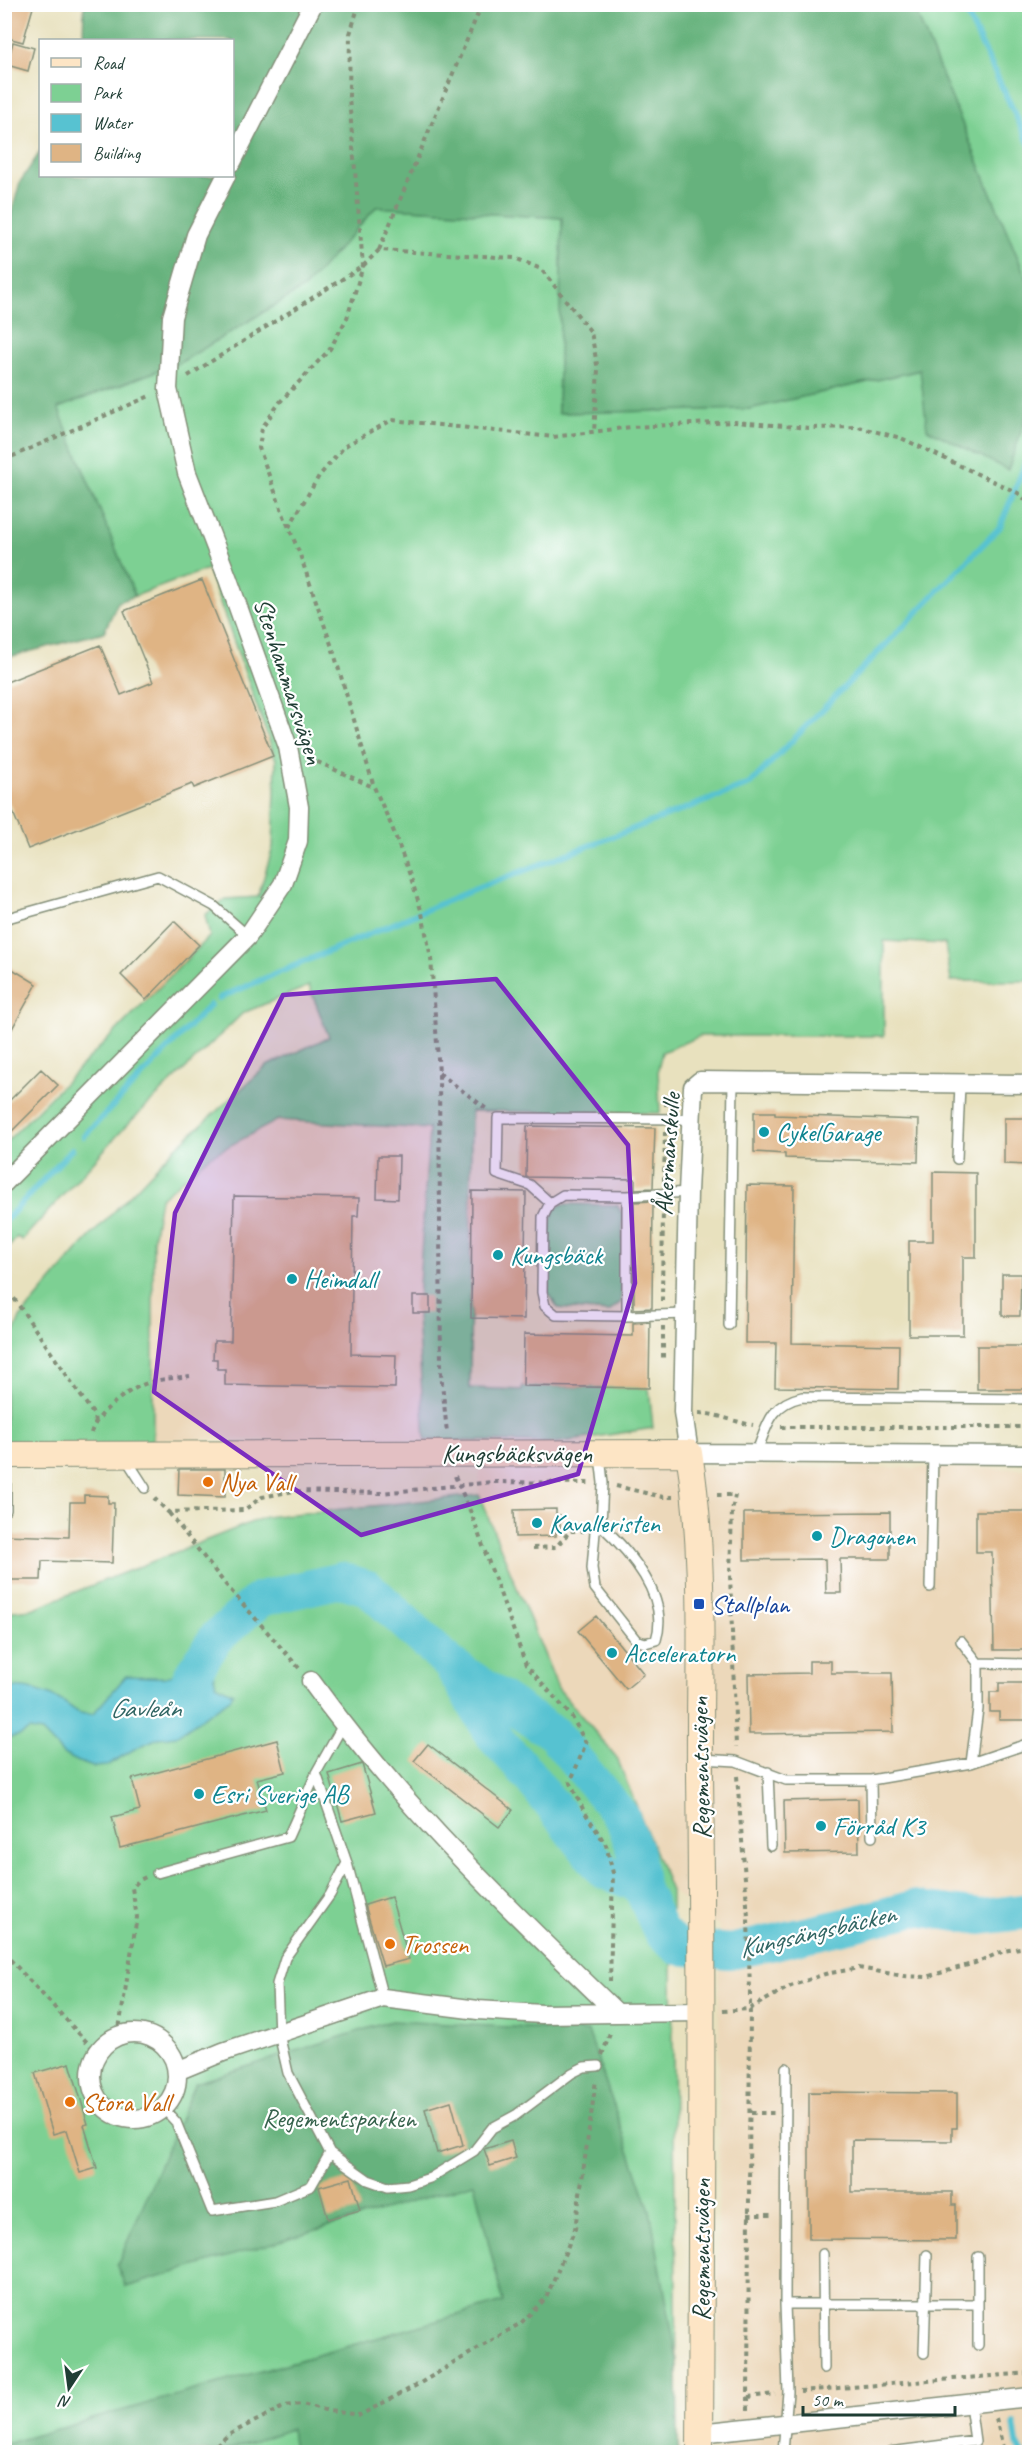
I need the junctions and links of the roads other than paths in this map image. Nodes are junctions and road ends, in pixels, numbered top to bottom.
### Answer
1 (313, 4) edge
2 (234, 158) edge
3 (225, 177) edge
4 (4, 919) edge
5 (248, 936) junction
6 (733, 1082) junction
7 (960, 1084) junction
8 (1029, 1084) edge
9 (690, 1119) junction
10 (957, 1159) dead end
11 (4, 1184) edge
12 (688, 1192) junction
13 (627, 1196) junction
14 (550, 1203) junction
15 (686, 1314) junction
16 (627, 1316) junction
17 (729, 1325) dead end
18 (1029, 1399) edge
19 (689, 1453) junction
20 (600, 1454) junction
21 (756, 1454) junction
22 (5, 1455) edge
23 (123, 1455) junction
24 (933, 1455) junction
25 (1029, 1455) edge
26 (145, 1488) road end
27 (6, 1510) dead end
28 (598, 1528) junction
29 (930, 1587) dead end
30 (960, 1641) dead end
31 (978, 1663) junction
32 (1029, 1664) edge
33 (311, 1681) road end
34 (343, 1725) junction
35 (1029, 1743) edge
36 (700, 1759) junction
37 (971, 1763) junction
38 (768, 1772) junction
39 (316, 1773) junction
40 (871, 1780) junction
41 (872, 1837) dead end
42 (771, 1846) dead end
43 (346, 1863) junction
44 (157, 1874) road end
45 (383, 1998) junction
46 (702, 2012) junction
47 (617, 2013) junction
48 (279, 2034) junction
49 (598, 2066) road end
50 (786, 2068) dead end
51 (177, 2071) junction
52 (163, 2108) junction
53 (330, 2153) junction
54 (823, 2254) dead end
55 (927, 2255) dead end
56 (978, 2257) dead end
57 (785, 2304) junction
58 (824, 2304) junction
59 (925, 2304) junction
60 (978, 2304) junction
61 (978, 2345) dead end
62 (924, 2353) dead end
63 (824, 2368) dead end
64 (1029, 2397) edge
65 (970, 2404) junction
66 (785, 2424) junction
67 (700, 2443) edge
68 (783, 2452) edge
69 (890, 2452) edge

1 - 2 street
3 - 5 street, Stenhammarsvägen
4 - 5 lane
5 - 11 street, Stenhammarsvägen
6 - 7 street, Åkermanskulle
6 - 9 street, Åkermanskulle
6 - 17 lane
7 - 8 street, Åkermanskulle
7 - 10 lane
9 - 12 street, Åkermanskulle
9 - 14 lane
12 - 13 lane
12 - 15 street, Åkermanskulle
13 - 14 lane
13 - 16 lane
14 - 16 lane
15 - 16 lane
15 - 19 street, Åkermanskulle
18 - 21 lane
19 - 20 street, Kungsbäcksvägen
19 - 21 street, Kungsbäcksvägen
19 - 36 street, Regementsvägen
20 - 23 street, Kungsbäcksvägen
20 - 28 lane
21 - 24 street, Kungsbäcksvägen
22 - 23 street, Kungsbäcksvägen
22 - 27 lane
23 - 26 lane
24 - 25 street, Kungsbäcksvägen
24 - 29 lane
28 - 28 lane
30 - 31 lane
31 - 32 lane
31 - 37 lane
33 - 34 street
34 - 39 lane
34 - 47 street
35 - 37 lane
36 - 38 lane
36 - 46 street, Regementsvägen
37 - 40 lane
38 - 40 lane
38 - 42 lane
39 - 43 lane
39 - 44 lane
40 - 41 lane
43 - 45 lane
43 - 48 lane
45 - 47 street
45 - 48 street
46 - 47 street
46 - 67 street, Regementsvägen
48 - 51 street
48 - 53 lane
49 - 53 lane
50 - 57 lane
51 - 52 street
51 - 52 street
52 - 53 lane
54 - 58 lane
55 - 59 lane
56 - 60 lane
57 - 58 lane
57 - 66 lane
58 - 59 lane
58 - 63 lane
59 - 60 lane
59 - 62 lane
60 - 61 lane
64 - 65 street
65 - 66 street
65 - 69 lane
66 - 67 street
66 - 68 lane

